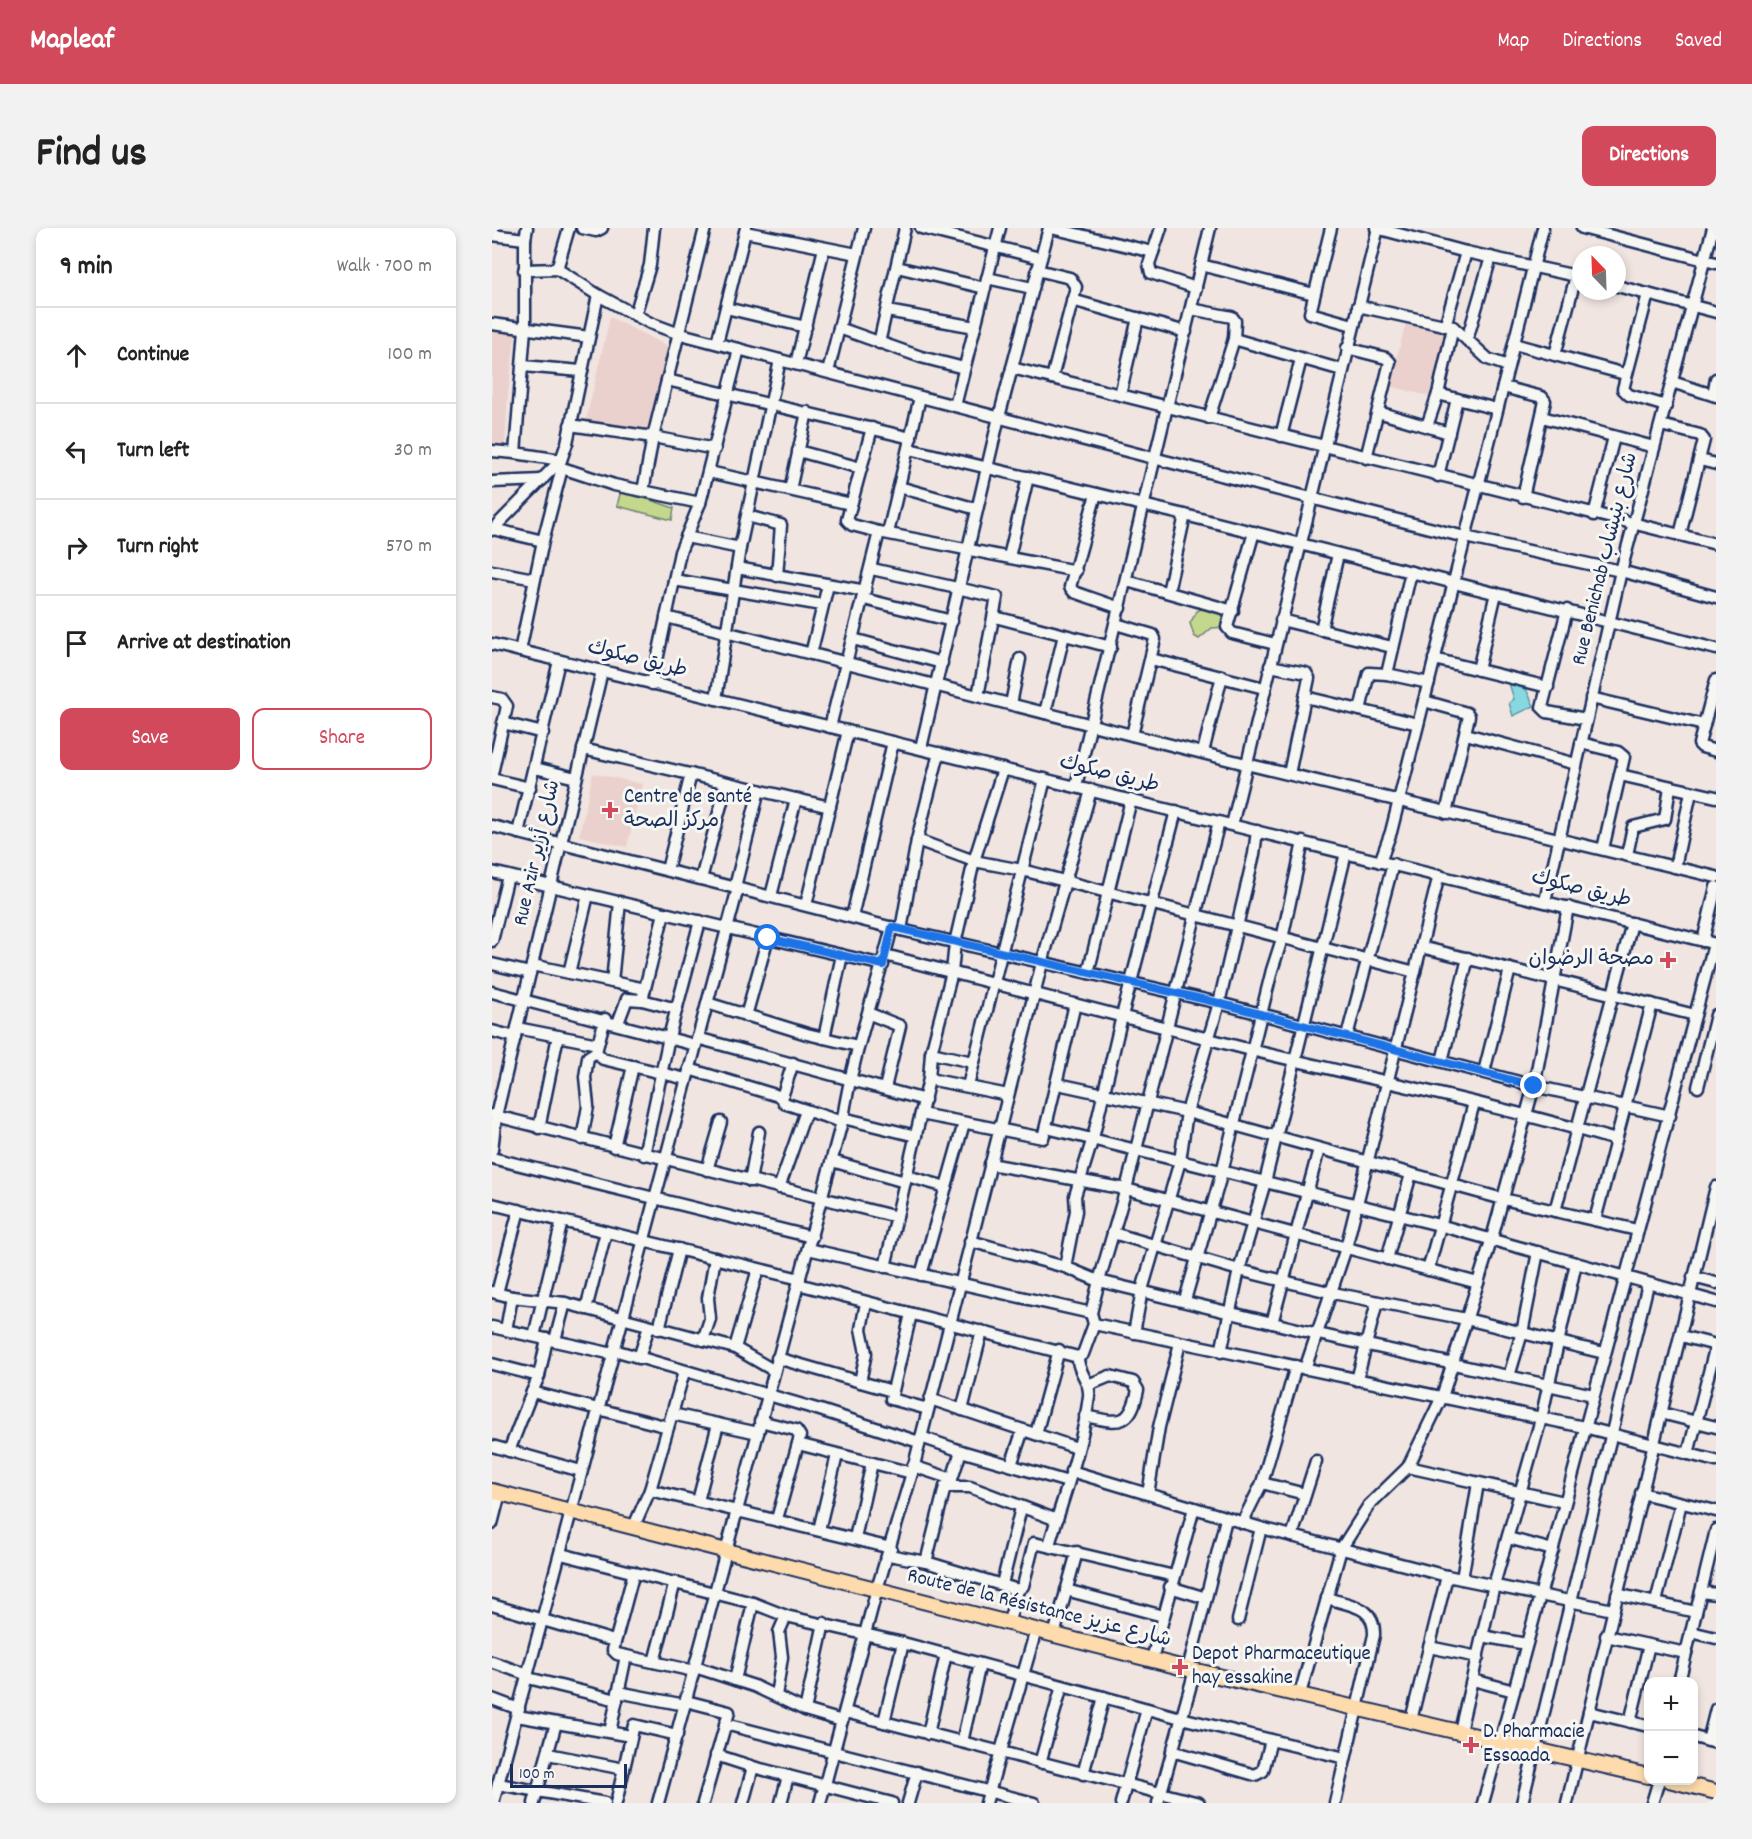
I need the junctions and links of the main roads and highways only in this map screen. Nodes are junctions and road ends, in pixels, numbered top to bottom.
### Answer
1 (496, 1492) edge
2 (1644, 1775) edge
3 (1689, 1785) edge
4 (1716, 1792) edge

1 - 2 main road, Route de la Résistance شارع عزيز
3 - 4 main road

